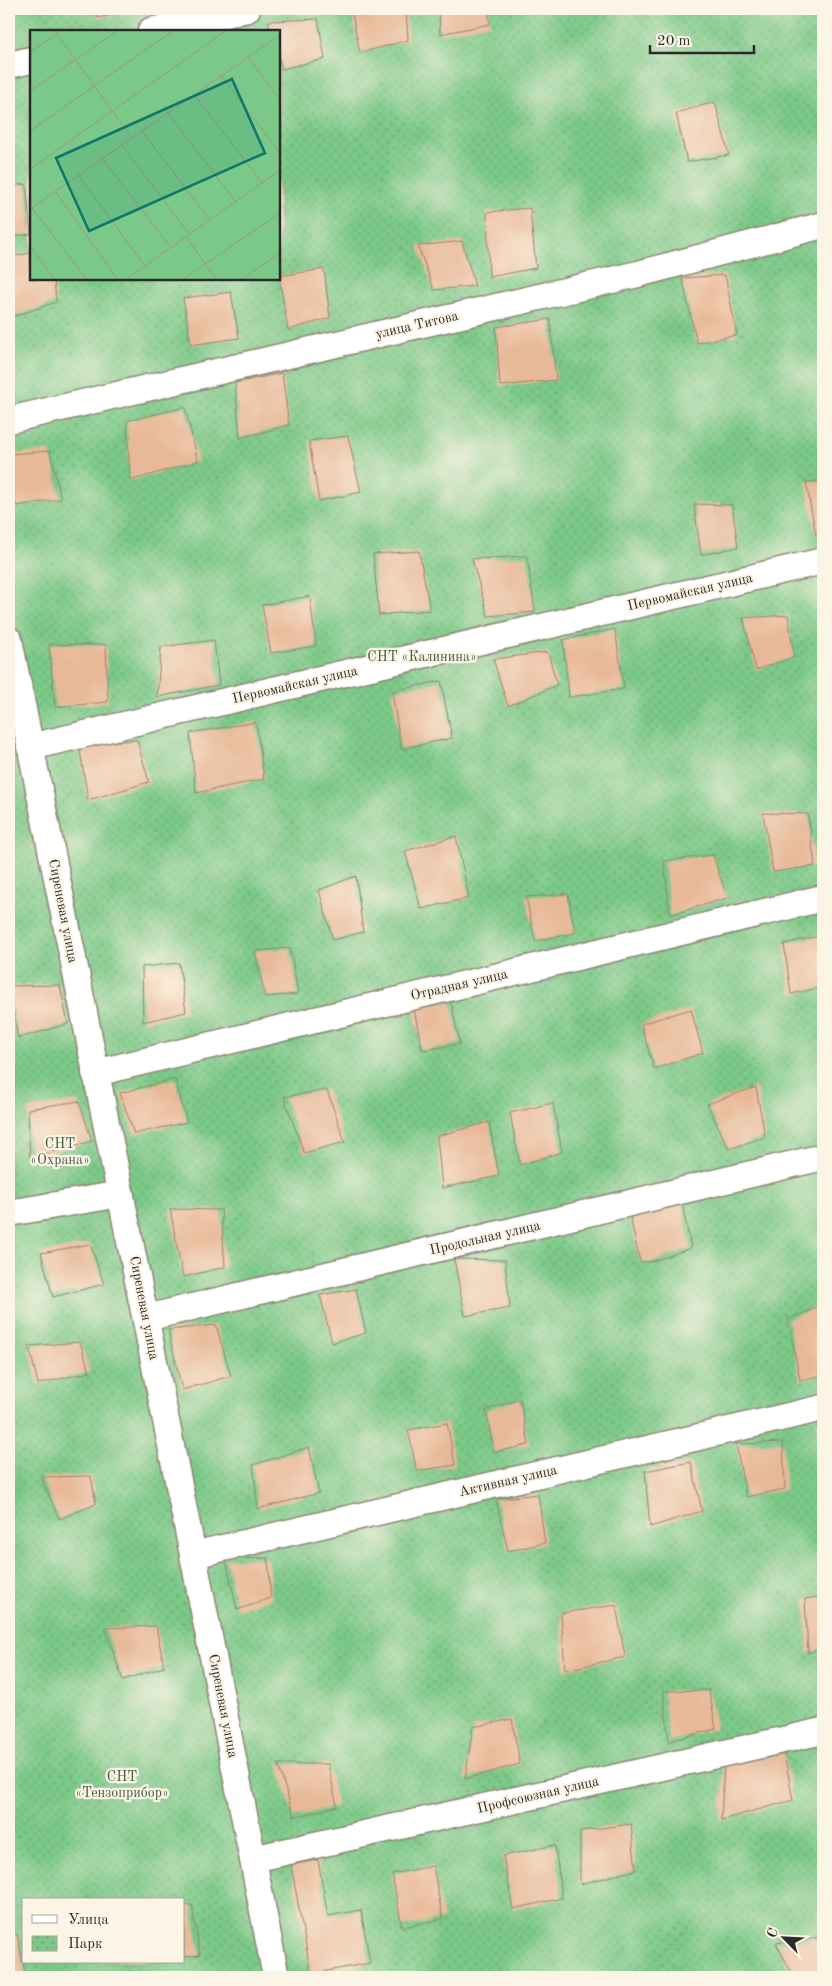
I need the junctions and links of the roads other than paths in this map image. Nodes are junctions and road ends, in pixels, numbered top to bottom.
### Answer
1 (246, 9) edge
2 (155, 30) edge
3 (30, 60) edge
4 (9, 65) edge
5 (823, 225) edge
6 (9, 420) edge
7 (823, 560) edge
8 (9, 640) edge
9 (30, 748) junction
10 (823, 898) edge
11 (95, 1073) junction
12 (823, 1157) edge
13 (121, 1194) junction
14 (9, 1213) edge
15 (146, 1318) junction
16 (823, 1408) edge
17 (193, 1554) junction
18 (823, 1731) edge
19 (253, 1859) junction
20 (276, 1977) edge

1 - 2 street
3 - 4 street
5 - 6 street, улица Титова
7 - 9 street, Первомайская улица
8 - 9 street, Сиреневая улица
9 - 11 street, Сиреневая улица
10 - 11 street, Отрадная улица
11 - 13 street, Сиреневая улица
12 - 15 street, Продольная улица
13 - 14 street
13 - 15 street, Сиреневая улица
15 - 17 street, Сиреневая улица
16 - 17 street, Активная улица
17 - 19 street, Сиреневая улица
18 - 19 street, Профсоюзная улица
19 - 20 street, Сиреневая улица

